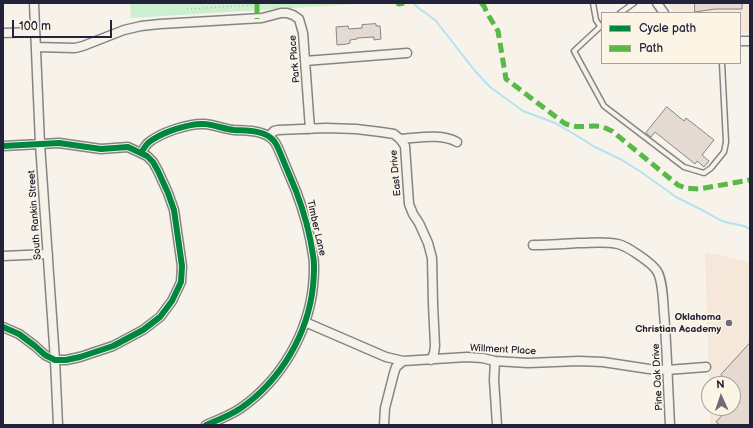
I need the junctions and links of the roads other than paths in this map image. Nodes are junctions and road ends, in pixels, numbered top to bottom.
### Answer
1 (34, 3) edge
2 (593, 3) edge
3 (634, 3) edge
4 (657, 3) edge
5 (621, 12) edge
6 (663, 12) edge
7 (601, 26) edge
8 (35, 32) junction
9 (3, 33) edge
10 (36, 47) junction
11 (408, 53) dead end
12 (305, 61) junction
13 (722, 64) edge
14 (310, 129) junction
15 (268, 136) junction
16 (400, 138) junction
17 (457, 142) dead end
18 (40, 144) junction
19 (3, 146) edge
20 (141, 153) junction
21 (533, 245) dead end
22 (48, 254) junction
23 (3, 256) edge
24 (305, 322) junction
25 (3, 327) edge
26 (55, 360) junction
27 (430, 360) junction
28 (403, 361) junction
29 (495, 361) junction
30 (706, 367) dead end
31 (667, 370) junction
32 (384, 424) edge
33 (58, 425) edge
34 (206, 425) edge
35 (376, 425) edge
36 (497, 425) edge
37 (670, 425) edge

1 - 8 street, South Rankin Street
2 - 7 lane
3 - 5 lane
4 - 6 street
7 - 13 lane
8 - 9 street
8 - 10 street, South Rankin Street
10 - 12 street, Park Place
10 - 18 street, South Rankin Street
11 - 12 street
12 - 14 street, Park Place
14 - 15 street, East Drive
14 - 16 street, East Drive
15 - 20 street
15 - 24 street, Timber Lane
16 - 17 street
16 - 27 street, East Drive
18 - 19 street
18 - 20 street
18 - 22 street, South Rankin Street
20 - 26 street
21 - 31 street, Pine Oak Drive
22 - 23 street
22 - 26 street, South Rankin Street
24 - 28 street, Willment Place
24 - 34 street, Timber Lane
25 - 26 street
26 - 33 street, South Rankin Street
27 - 28 street, Willment Place
27 - 29 street, Willment Place
28 - 32 street
29 - 31 street, Willment Place
29 - 36 street
30 - 31 street, Willment Place
31 - 37 street, Pine Oak Drive
32 - 35 street

